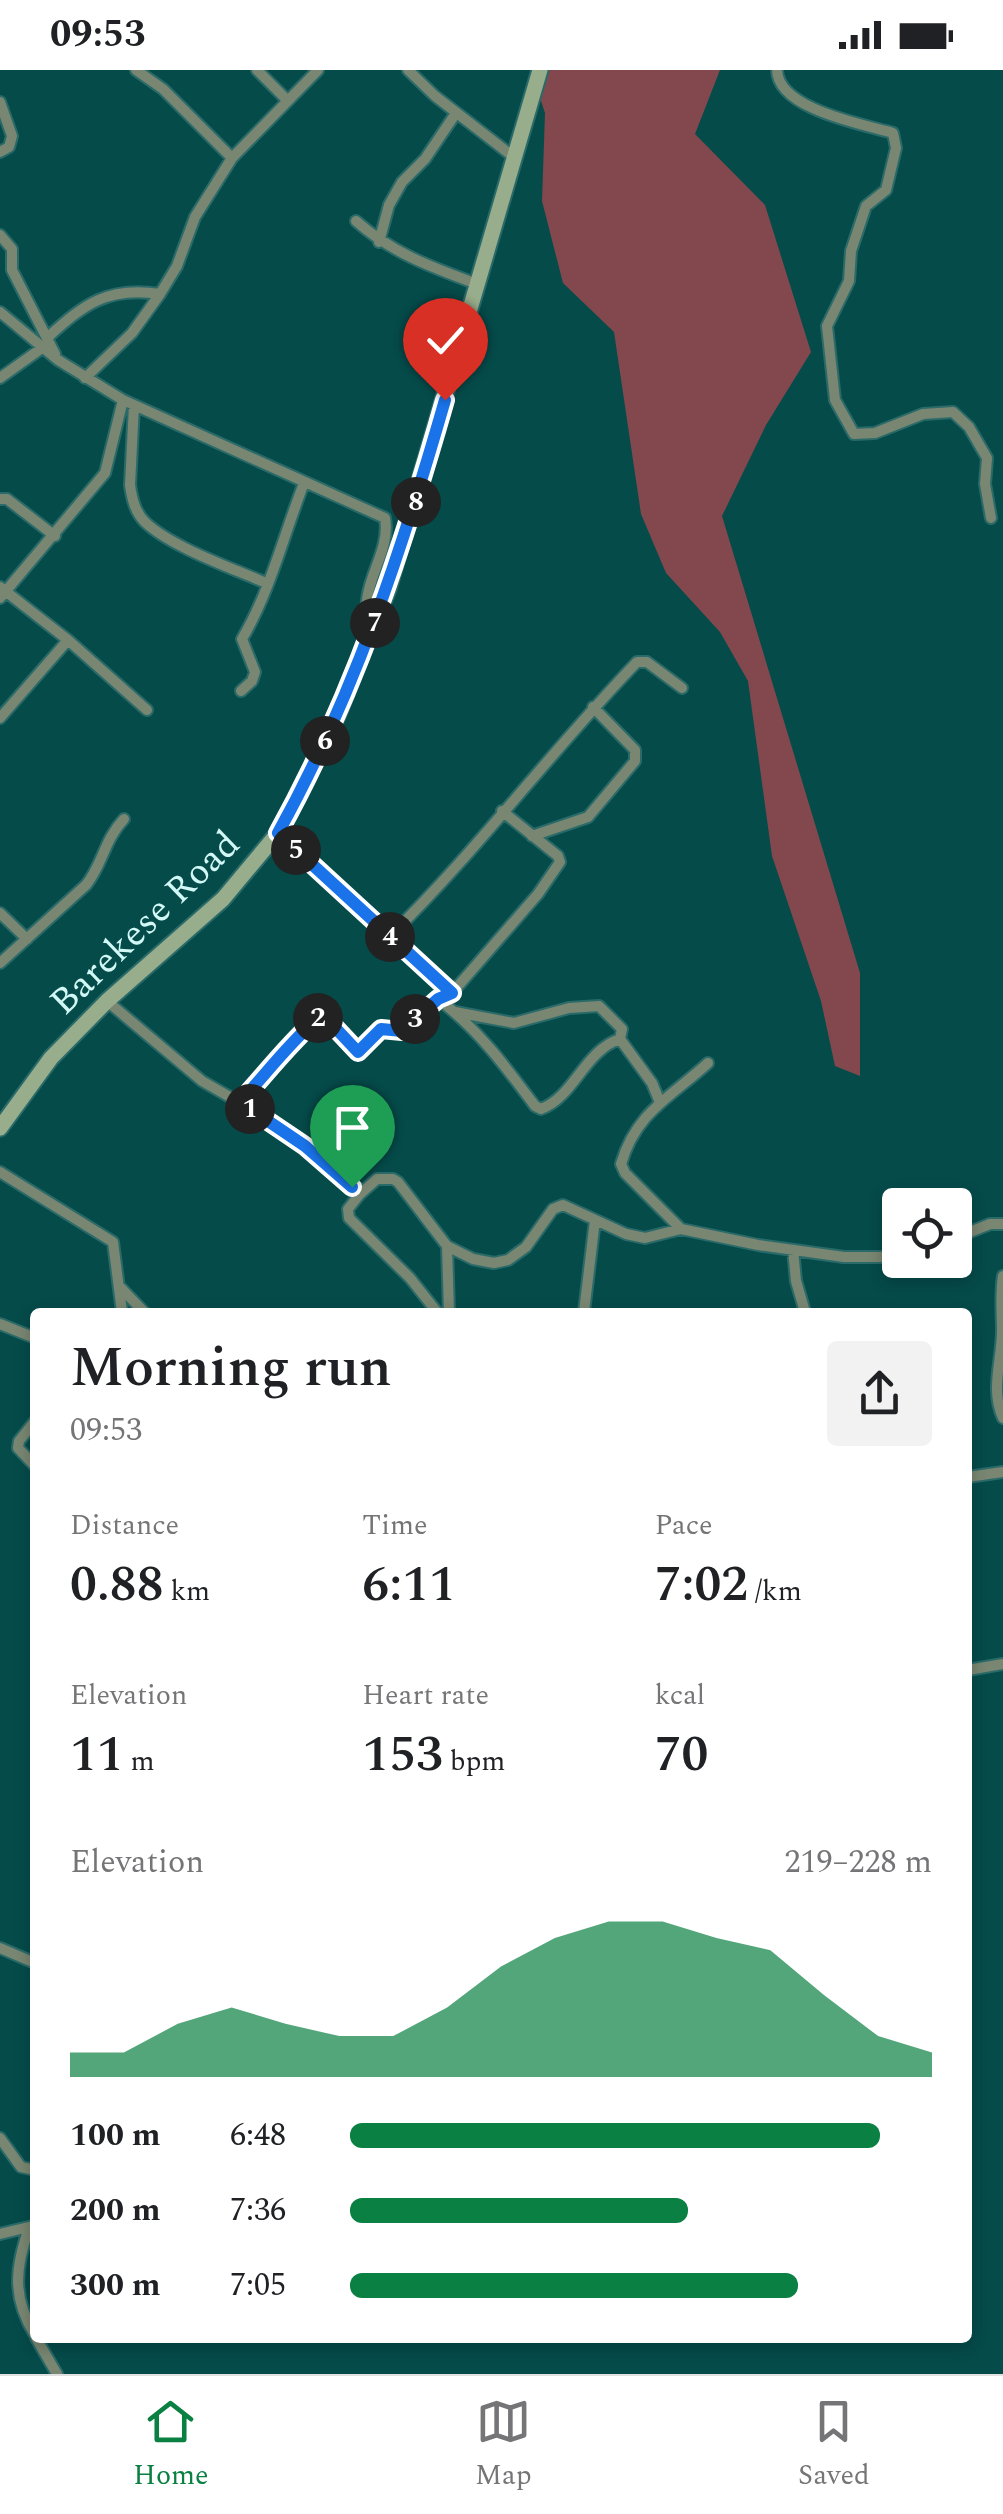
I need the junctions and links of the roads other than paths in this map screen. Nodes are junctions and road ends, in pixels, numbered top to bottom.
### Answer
1 (136, 70) edge
2 (258, 70) edge
3 (318, 70) edge
4 (408, 70) edge
5 (540, 70) edge
6 (777, 70) edge
7 (287, 100) junction
8 (0, 102) edge
9 (456, 113) junction
10 (0, 152) edge
11 (232, 158) junction
12 (515, 158) junction
13 (356, 221) dead end
14 (0, 235) edge
15 (379, 242) junction
16 (477, 284) junction
17 (160, 294) junction
18 (0, 312) edge
19 (45, 343) junction
20 (0, 378) edge
21 (85, 378) junction
22 (128, 403) junction
23 (304, 483) junction
24 (0, 500) edge
25 (991, 518) dead end
26 (54, 536) junction
27 (266, 582) junction
28 (2, 592) edge
29 (373, 630) junction
30 (68, 640) junction
31 (682, 688) dead end
32 (241, 691) dead end
33 (594, 708) junction
34 (147, 710) dead end
35 (0, 718) edge
36 (502, 810) junction
37 (124, 819) dead end
38 (278, 833) junction
39 (532, 836) junction
40 (0, 913) edge
41 (390, 937) junction
42 (27, 940) junction
43 (0, 963) edge
44 (452, 993) junction
45 (438, 999) junction
46 (107, 1001) junction
47 (456, 1012) junction
48 (620, 1039) junction
49 (708, 1064) dead end
50 (660, 1100) junction
51 (240, 1102) junction
52 (0, 1128) edge
53 (0, 1172) edge
54 (360, 1194) junction
55 (594, 1220) junction
56 (1002, 1222) edge
57 (681, 1230) junction
58 (972, 1232) edge
59 (447, 1246) junction
60 (794, 1250) junction
61 (882, 1256) edge
62 (1003, 1276) edge
63 (120, 1287) junction
64 (122, 1308) edge
65 (139, 1308) edge
66 (434, 1308) edge
67 (449, 1308) edge
68 (584, 1308) edge
69 (804, 1308) edge
70 (0, 1324) edge
71 (30, 1336) edge
72 (1003, 1418) edge
73 (30, 1427) edge
74 (30, 1461) edge
75 (1003, 1472) edge
76 (972, 1476) edge
77 (1003, 1664) edge
78 (972, 1669) edge
79 (0, 1948) edge
80 (30, 1962) edge
81 (0, 2138) edge
82 (30, 2169) edge
83 (30, 2227) edge
84 (30, 2230) edge
85 (1, 2234) edge
86 (21, 2250) junction
87 (30, 2327) edge
88 (40, 2343) edge
89 (57, 2374) edge

1 - 11 street
2 - 7 street
3 - 7 street
4 - 9 street
5 - 12 main road, Barekese Road
6 - 25 street
7 - 11 street
8 - 10 street
9 - 12 street
9 - 15 street
11 - 17 street
12 - 16 main road, Barekese Road
13 - 15 street
14 - 19 street
15 - 16 street
16 - 29 main road, Barekese Road
17 - 19 street
17 - 21 street
18 - 19 street
19 - 20 street
19 - 21 street
21 - 22 street
22 - 23 street
22 - 26 street
22 - 27 street
23 - 27 street
23 - 29 street
24 - 26 street
26 - 28 street
27 - 32 street
28 - 30 street
29 - 38 main road, Barekese Road
30 - 34 street
30 - 35 street
31 - 33 street
33 - 36 street
33 - 39 street
36 - 39 street
36 - 41 street
37 - 42 street
38 - 41 street
38 - 46 main road, Barekese Road
39 - 44 street
40 - 42 street
41 - 44 street
42 - 43 street
44 - 45 street
45 - 47 street
45 - 51 street
46 - 51 street
46 - 52 main road, Barekese Road
47 - 48 street
47 - 48 street
48 - 50 street
49 - 50 street
50 - 57 street
51 - 54 street
53 - 63 street
54 - 59 street
54 - 66 street
55 - 57 street
55 - 59 street
55 - 68 street
56 - 58 street
57 - 60 street
59 - 67 street
60 - 61 street
60 - 69 street
62 - 72 street
63 - 64 street
63 - 65 street
70 - 71 street
73 - 74 street
75 - 76 street
77 - 78 street
79 - 80 street
81 - 82 street
83 - 85 street
84 - 86 street
85 - 86 street
86 - 87 street
88 - 89 street

